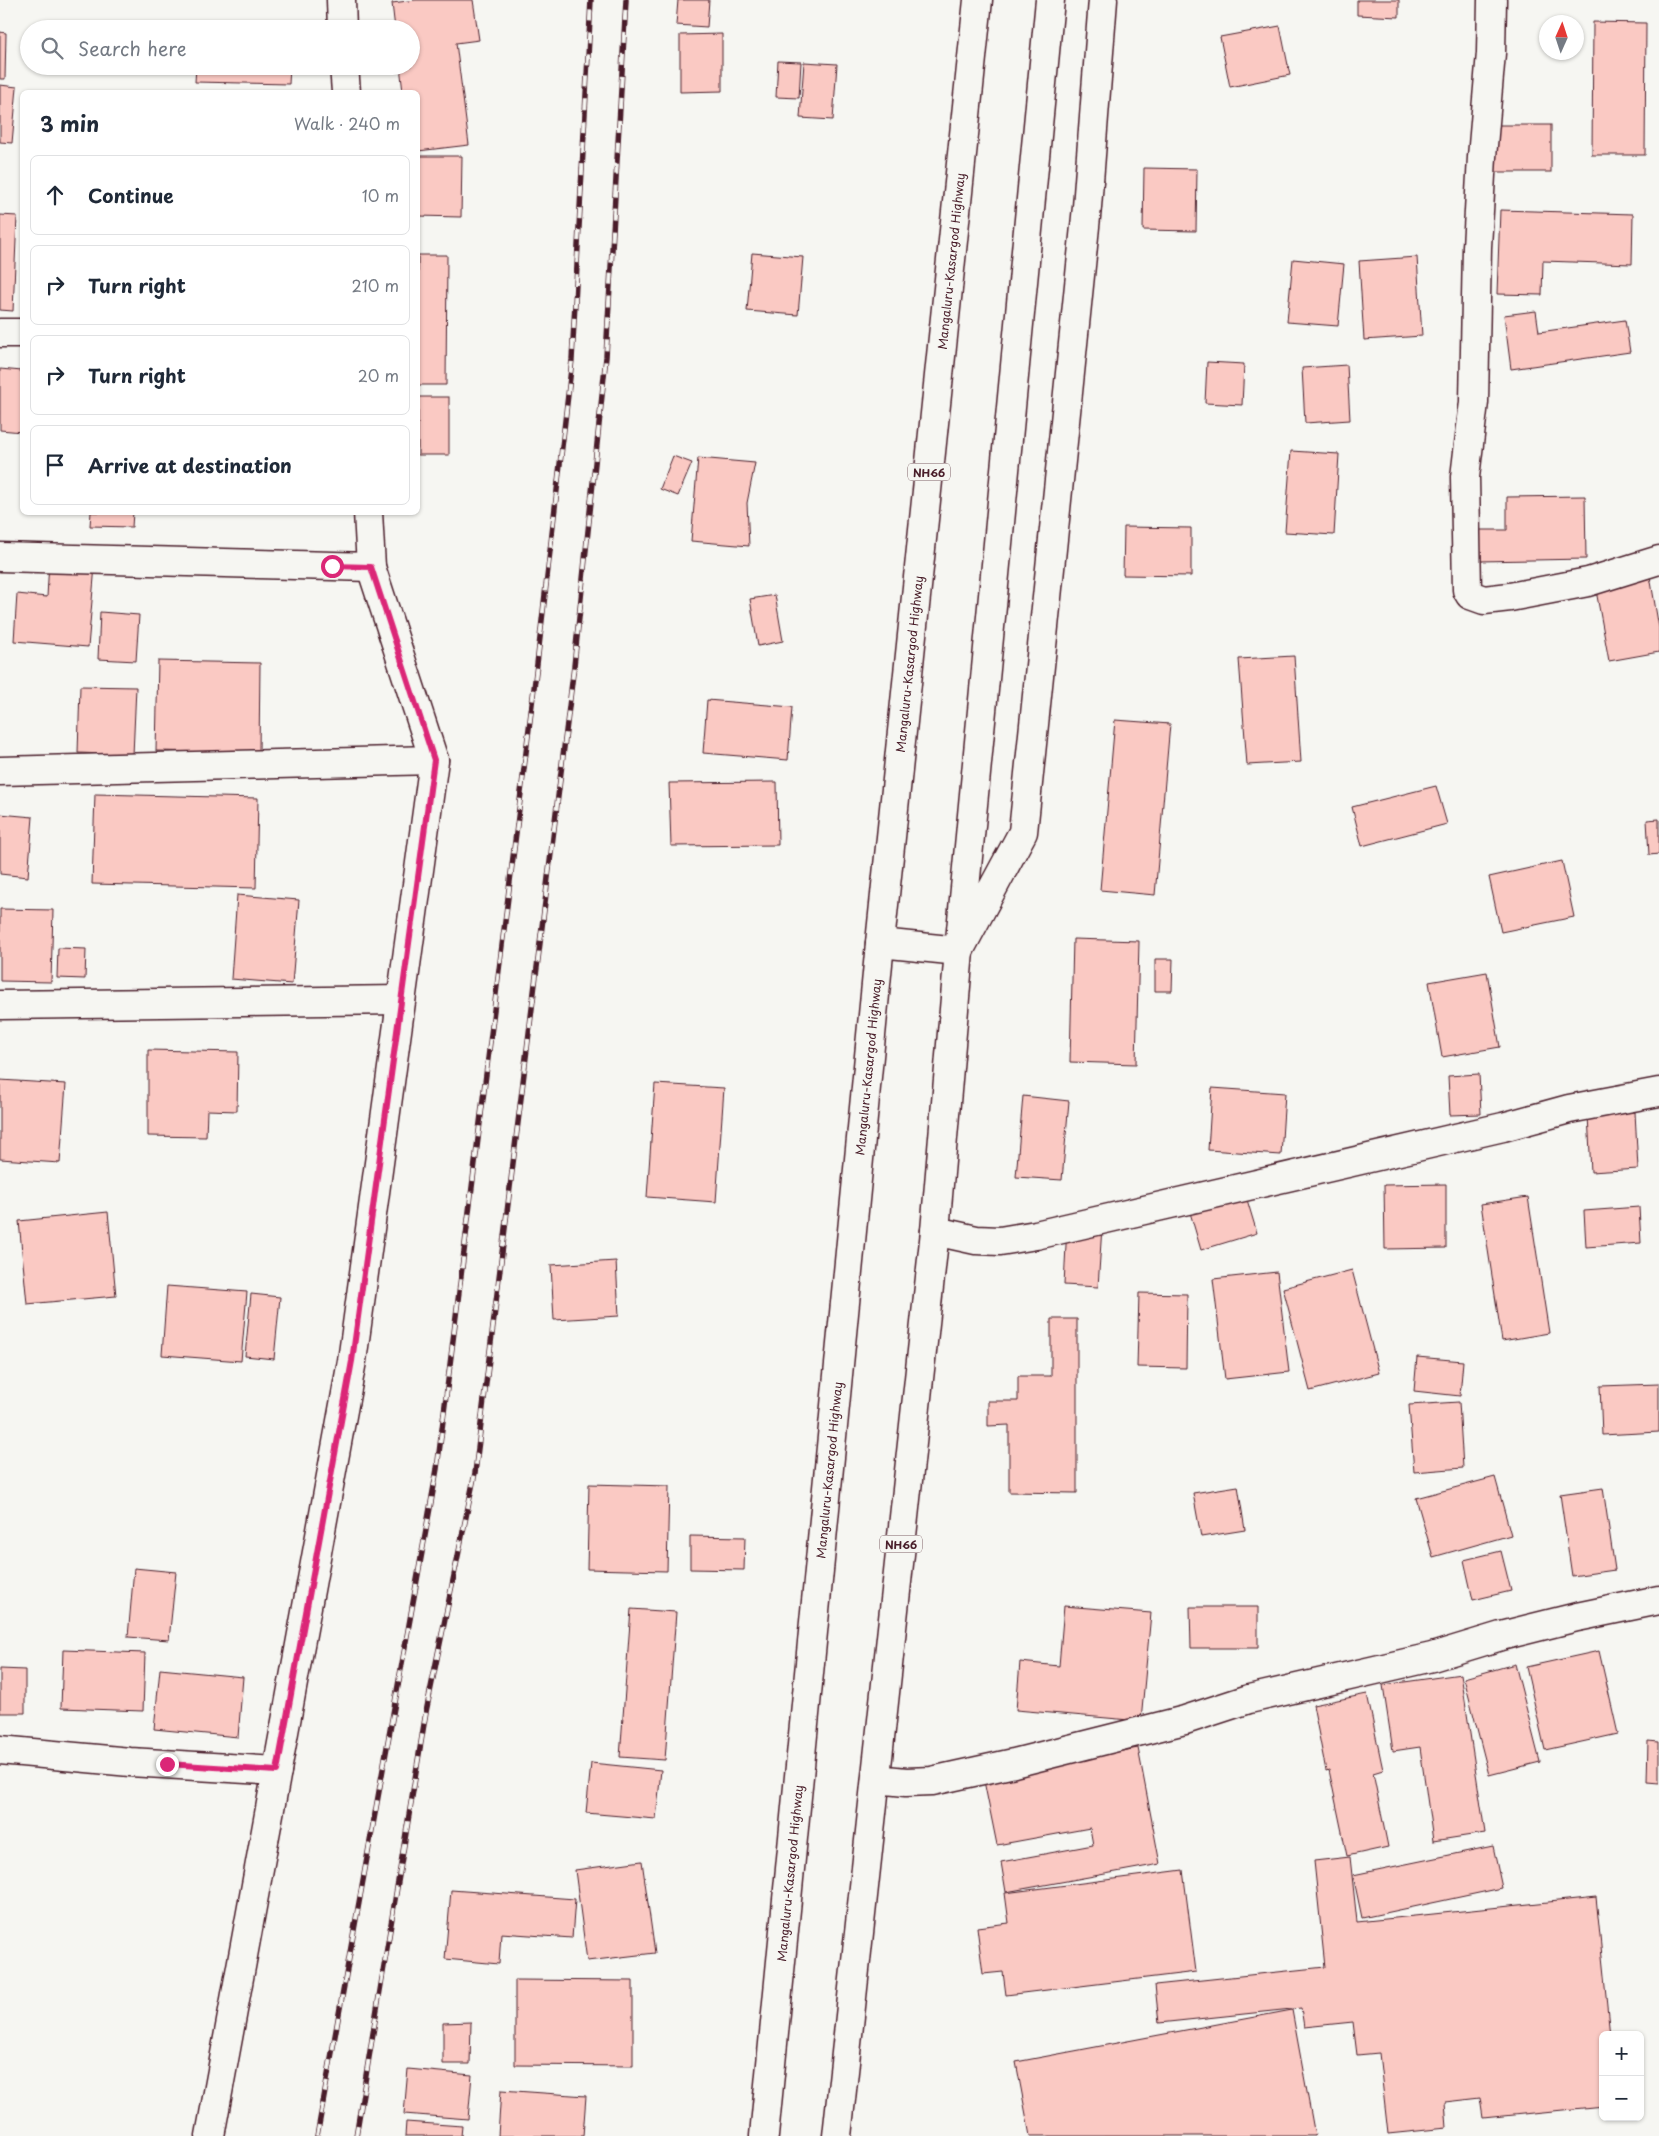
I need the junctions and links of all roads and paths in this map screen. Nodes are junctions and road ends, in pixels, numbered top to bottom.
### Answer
1 (341, 0) edge
2 (978, 0) edge
3 (1050, 0) edge
4 (1103, 0) edge
5 (1492, 0) edge
6 (342, 20) edge
7 (345, 75) edge
8 (346, 90) edge
9 (0, 333) edge
10 (20, 333) edge
11 (368, 515) edge
12 (0, 557) edge
13 (1659, 560) edge
14 (371, 567) junction
15 (434, 760) junction
16 (0, 772) edge
17 (880, 943) junction
18 (959, 951) junction
19 (401, 1000) junction
20 (0, 1005) edge
21 (1659, 1092) edge
22 (935, 1231) junction
23 (1659, 1600) edge
24 (0, 1750) edge
25 (277, 1771) junction
26 (876, 1779) junction
27 (210, 2136) edge
28 (764, 2136) edge
29 (837, 2136) edge

1 - 6 main road
2 - 17 main road, Mangaluru-Kasargod Highway / NH66
3 - 18 main road, NH66
4 - 18 main road
5 - 13 main road
7 - 8 main road
9 - 10 main road
11 - 14 main road
12 - 14 main road
14 - 15 main road
15 - 16 main road
15 - 19 main road
17 - 18 main road
17 - 28 main road, Mangaluru-Kasargod Highway / NH66
18 - 22 main road, NH66
19 - 20 main road
19 - 25 main road
21 - 22 main road
22 - 26 main road, NH66
23 - 26 main road
24 - 25 main road
25 - 27 main road
26 - 29 main road, NH66

